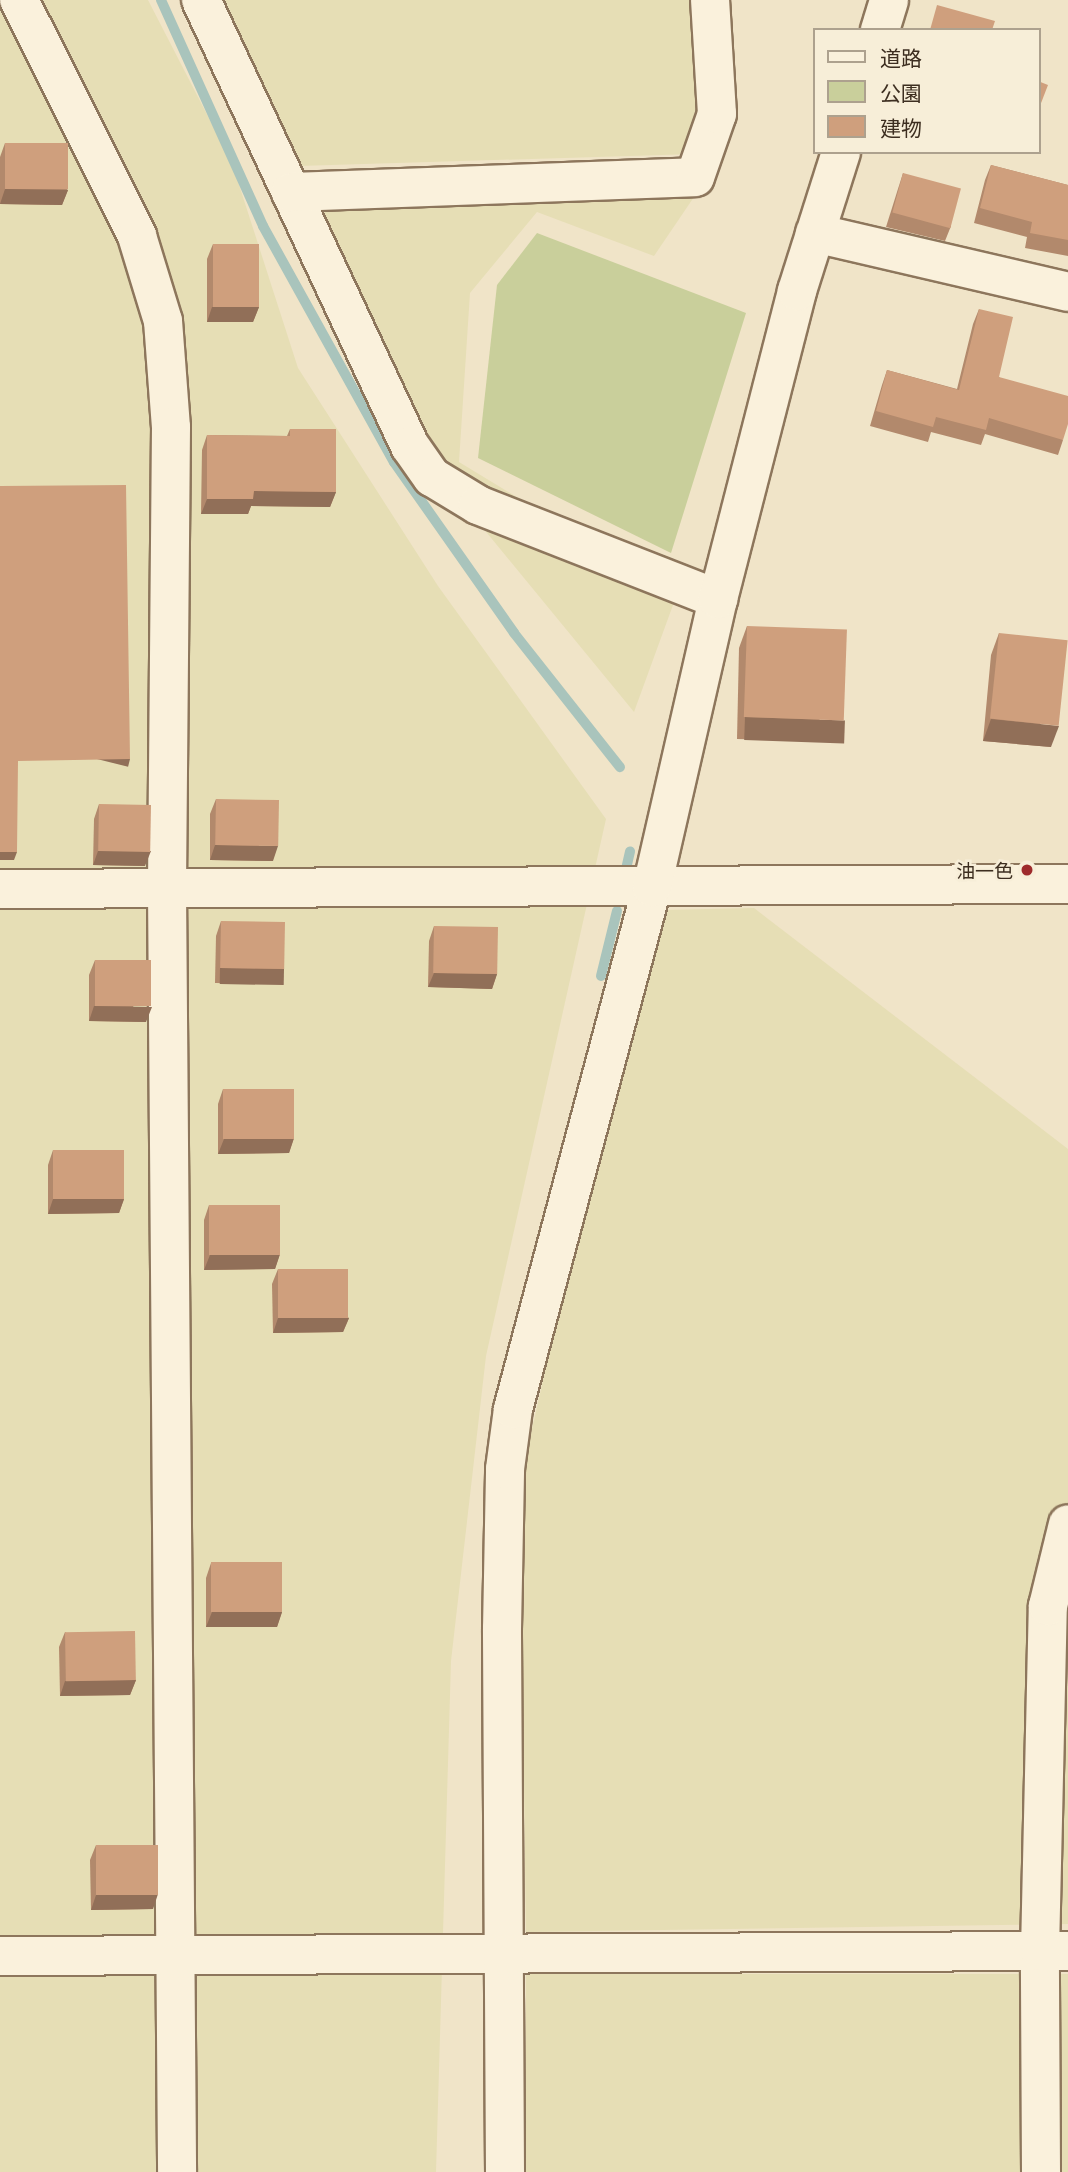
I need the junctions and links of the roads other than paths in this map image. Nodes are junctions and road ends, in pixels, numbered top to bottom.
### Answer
1 (19, 0) edge
2 (201, 0) edge
3 (710, 0) edge
4 (889, 0) edge
5 (881, 28) edge
6 (840, 154) edge
7 (291, 192) junction
8 (815, 233) junction
9 (1068, 292) edge
10 (718, 599) junction
11 (1068, 884) edge
12 (652, 887) junction
13 (0, 889) edge
14 (167, 889) junction
15 (1068, 1524) edge
16 (1054, 1951) edge
17 (506, 1953) junction
18 (0, 1956) edge
19 (177, 1956) junction
20 (177, 2172) edge
21 (505, 2172) edge
22 (1041, 2172) edge

1 - 14 street
2 - 7 street
3 - 7 street
4 - 5 street
6 - 8 street
7 - 10 street
8 - 9 street
8 - 10 street
10 - 12 street
11 - 12 street
12 - 14 street
12 - 17 street
13 - 14 street
14 - 19 street
15 - 16 street
16 - 17 street
16 - 22 street
17 - 19 street
17 - 21 street
18 - 19 street
19 - 20 street

